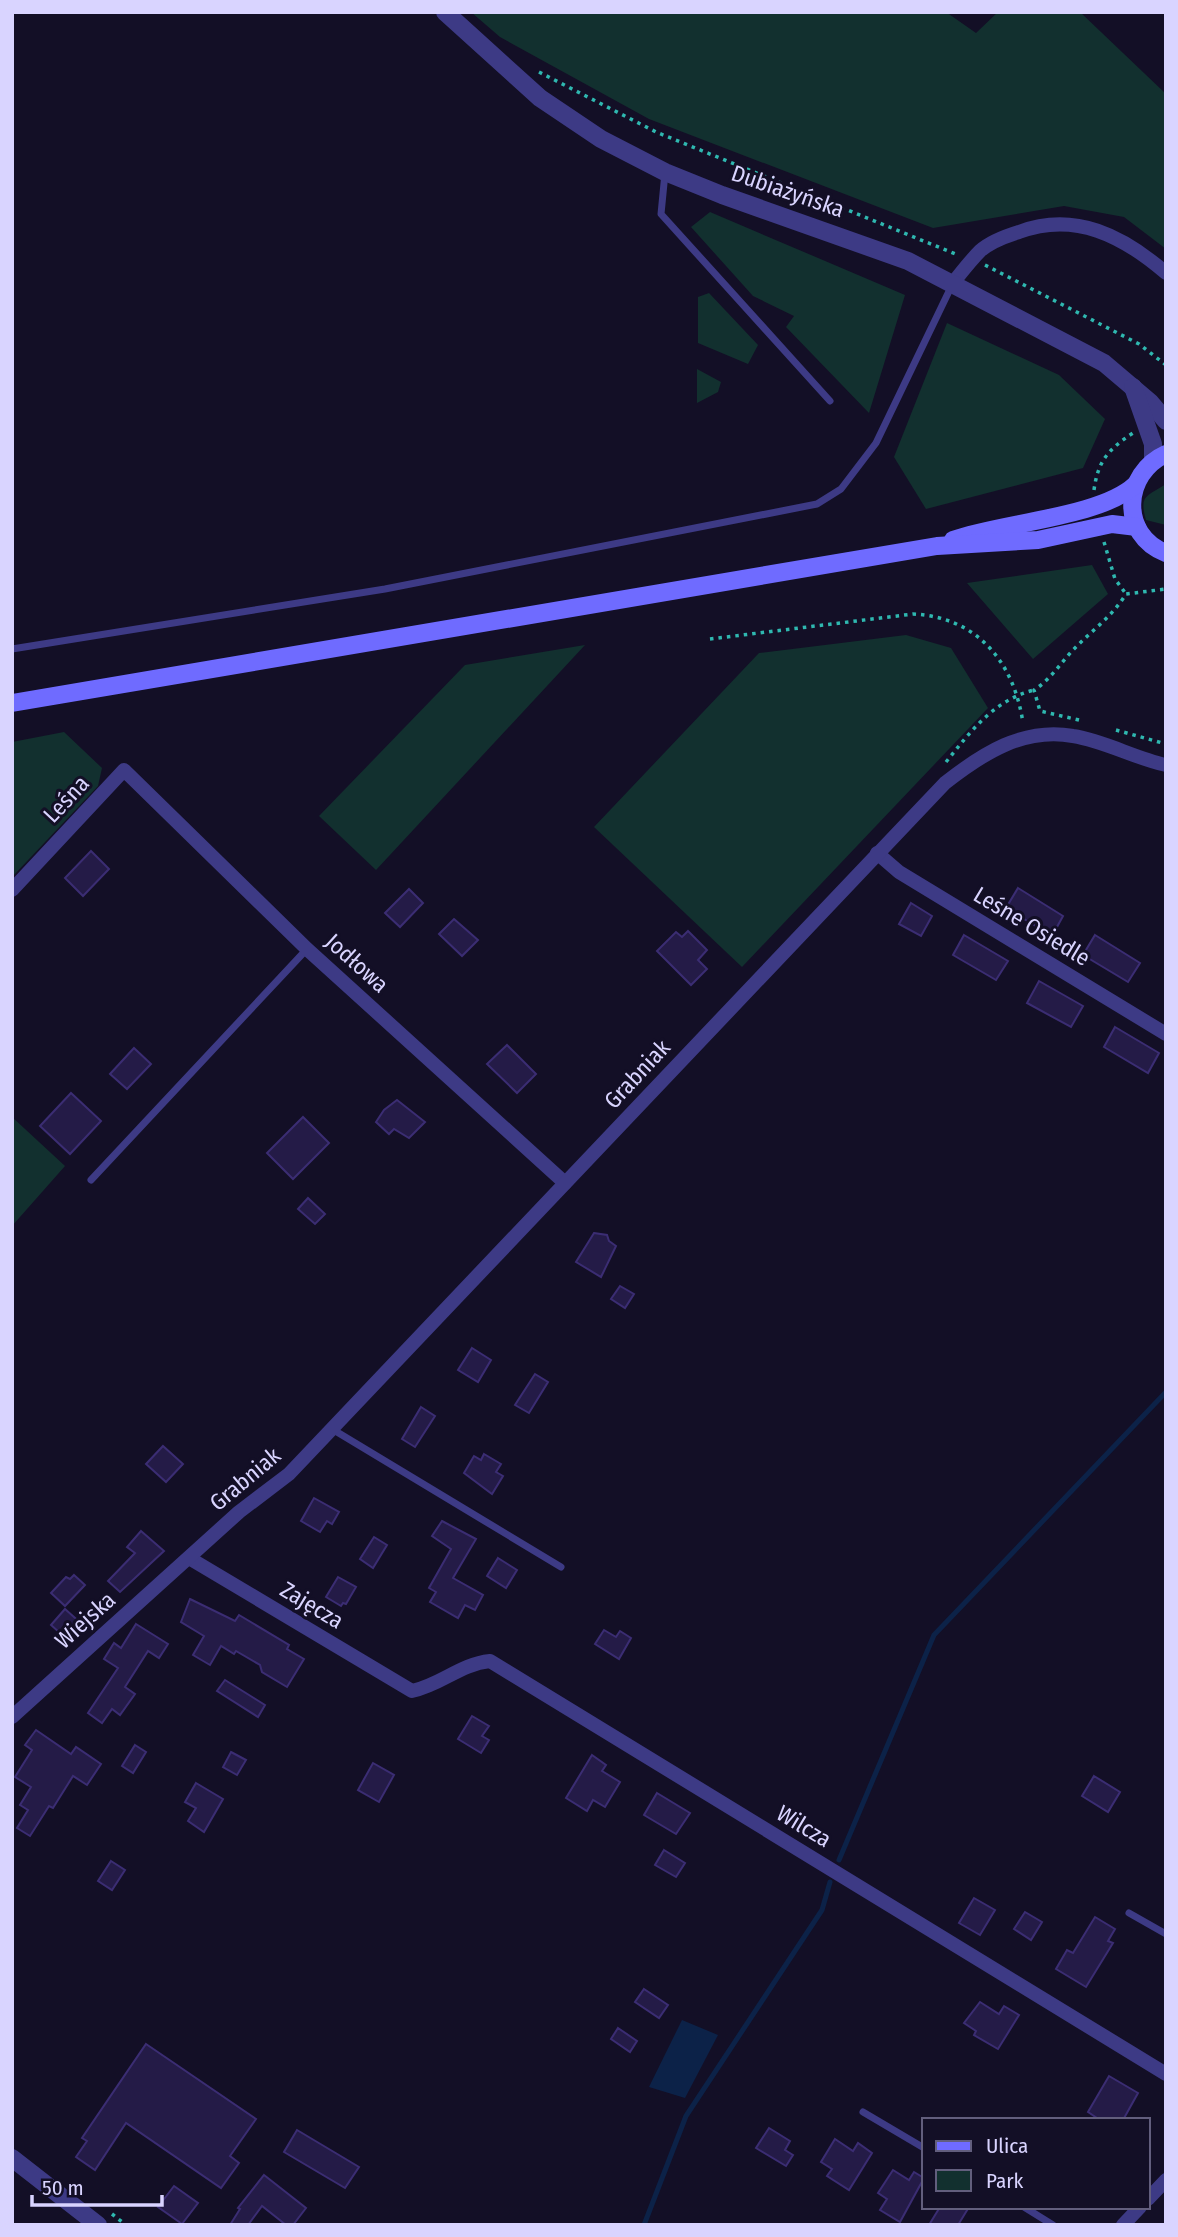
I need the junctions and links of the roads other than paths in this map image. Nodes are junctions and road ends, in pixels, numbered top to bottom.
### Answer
1 (445, 12) edge
2 (666, 172) junction
3 (1166, 273) edge
4 (952, 284) junction
5 (1133, 387) junction
6 (830, 401) dead end
7 (1166, 421) edge
8 (1159, 457) edge
9 (1135, 485) junction
10 (1137, 527) junction
11 (937, 546) junction
12 (1166, 553) edge
13 (12, 649) edge
14 (12, 703) edge
15 (1166, 765) edge
16 (124, 770) joint
17 (877, 853) junction
18 (12, 890) edge
19 (307, 949) junction
20 (1166, 1034) edge
21 (91, 1180) dead end
22 (565, 1183) junction
23 (332, 1429) junction
24 (189, 1558) junction
25 (561, 1567) dead end
26 (412, 1691) joint
27 (12, 1717) edge
28 (1129, 1913) dead end
29 (1166, 1934) edge
30 (1166, 2074) edge
31 (863, 2112) dead end
32 (922, 2147) edge
33 (12, 2158) edge
34 (1166, 2180) edge
35 (1150, 2197) edge
36 (1027, 2209) edge
37 (1138, 2209) edge
38 (98, 2225) edge
39 (1053, 2225) edge
40 (1123, 2225) edge

1 - 2 street, Dubiażyńska
2 - 4 street, Dubiażyńska
2 - 6 lane
3 - 4 street
4 - 5 street, Dubiażyńska
4 - 13 lane
5 - 7 street, Dubiażyńska
5 - 8 street
8 - 9 main road
9 - 10 main road
9 - 11 main road
10 - 11 main road
10 - 12 main road
11 - 14 main road
15 - 17 street, Grabniak
16 - 18 street, Leśna
16 - 19 street, Jodłowa
17 - 20 street, Leśne Osiedle
17 - 22 street, Grabniak
19 - 21 lane
19 - 22 street, Jodłowa
22 - 23 street, Grabniak
23 - 24 street, Grabniak
23 - 25 lane
24 - 26 street, Zajęcza
24 - 27 street, Wiejska
26 - 30 street, Wilcza
28 - 29 lane
31 - 32 lane
33 - 38 street
34 - 35 street
36 - 39 lane
37 - 40 street

